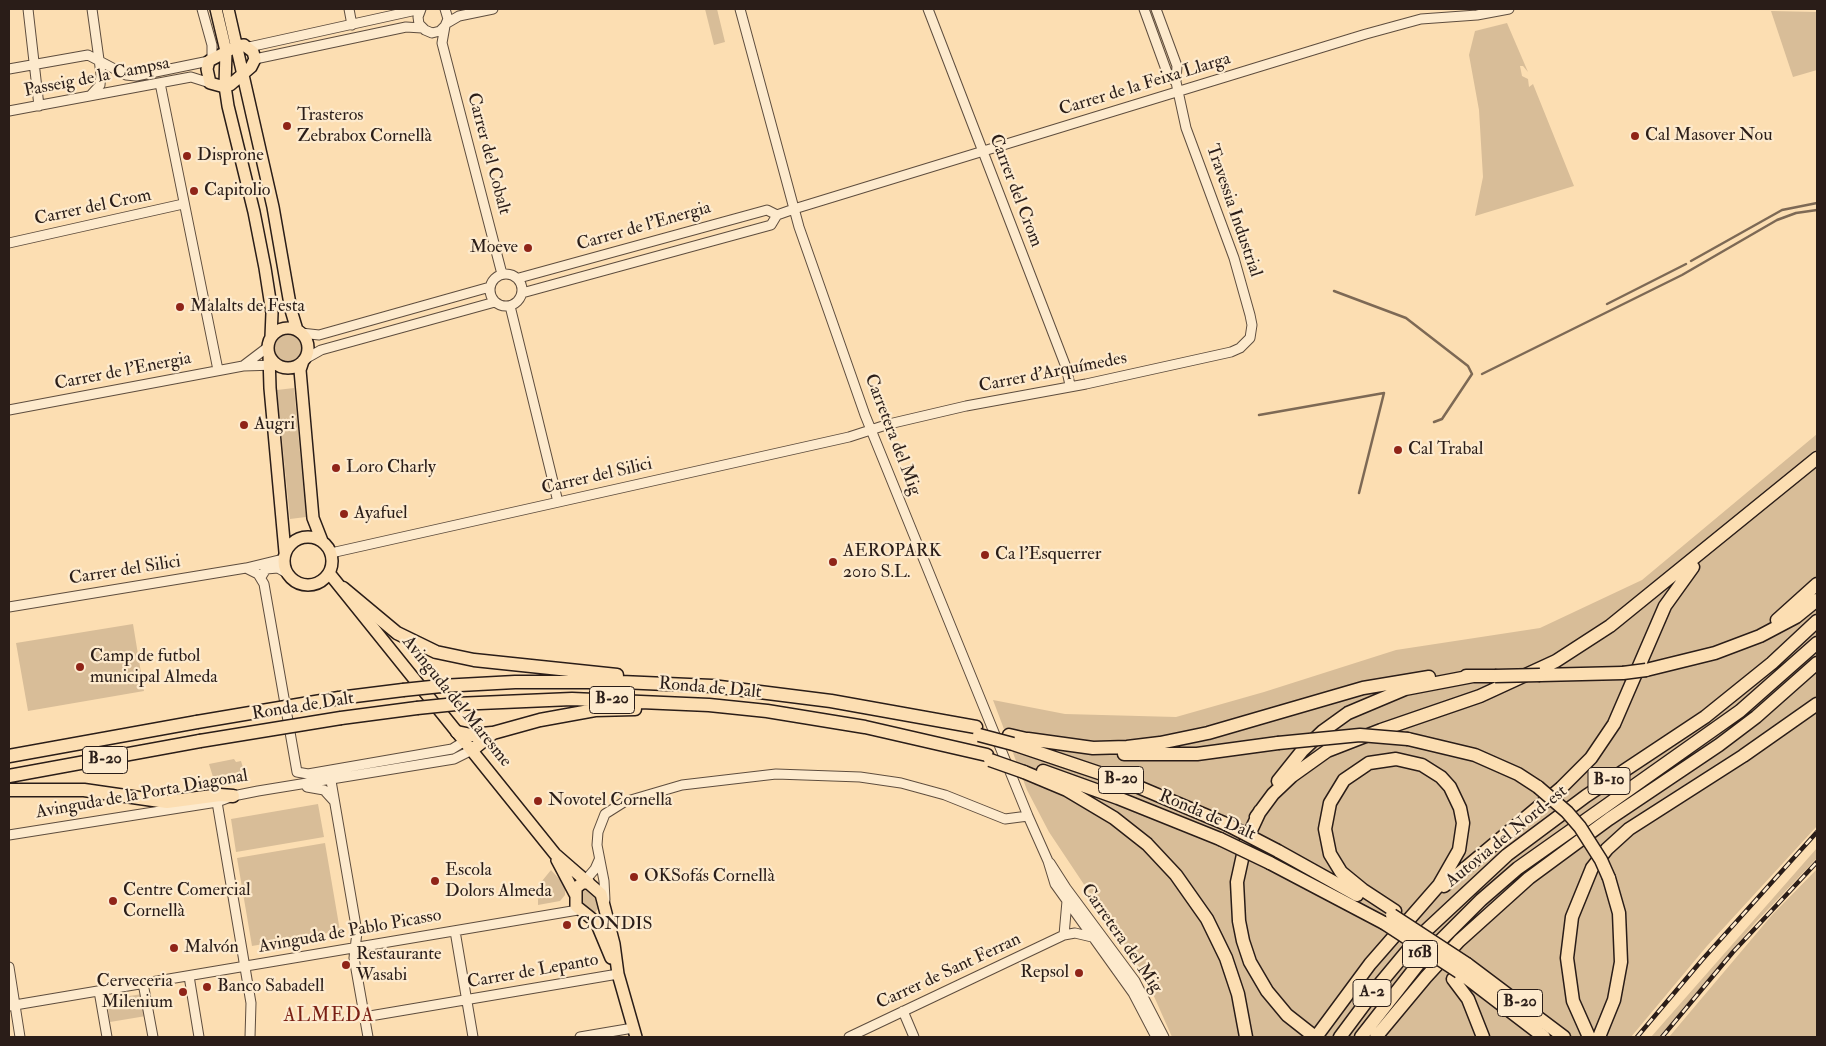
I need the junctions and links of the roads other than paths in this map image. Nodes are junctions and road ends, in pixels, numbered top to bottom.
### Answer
1 (28, 9) edge
2 (92, 9) edge
3 (202, 9) edge
4 (216, 9) edge
5 (228, 9) edge
6 (349, 9) edge
7 (421, 9) edge
8 (445, 9) edge
9 (493, 9) edge
10 (740, 9) edge
11 (928, 9) edge
12 (1144, 9) edge
13 (1156, 9) edge
14 (1509, 9) edge
15 (1486, 11) edge
16 (352, 25) junction
17 (446, 25) junction
18 (422, 28) junction
19 (432, 33) junction
20 (442, 43) junction
21 (243, 46) junction
22 (226, 51) junction
23 (99, 59) junction
24 (255, 59) junction
25 (211, 60) junction
26 (34, 65) junction
27 (9, 69) edge
28 (242, 76) junction
29 (192, 77) junction
30 (1176, 82) junction
31 (160, 83) junction
32 (210, 83) junction
33 (225, 86) junction
34 (1179, 93) junction
35 (90, 96) junction
36 (39, 106) junction
37 (9, 111) edge
38 (982, 152) junction
39 (183, 204) junction
40 (794, 209) junction
41 (777, 216) junction
42 (9, 243) edge
43 (502, 274) junction
44 (518, 278) junction
45 (490, 287) junction
46 (522, 293) junction
47 (495, 302) junction
48 (510, 306) junction
49 (299, 332) junction
50 (1240, 348) joint
51 (271, 354) junction
52 (304, 360) junction
53 (243, 366) junction
54 (218, 370) junction
55 (269, 378) junction
56 (1070, 385) junction
57 (9, 410) edge
58 (871, 430) junction
59 (1817, 458) edge
60 (558, 502) junction
61 (1732, 529) junction
62 (322, 542) junction
63 (331, 553) junction
64 (284, 556) junction
65 (246, 568) junction
66 (285, 572) junction
67 (329, 573) junction
68 (261, 577) junction
69 (1817, 584) edge
70 (343, 588) junction
71 (1817, 600) edge
72 (9, 607) edge
73 (1817, 621) edge
74 (1817, 643) edge
75 (1736, 646) junction
76 (1817, 663) edge
77 (1473, 676) junction
78 (687, 684) junction
79 (1817, 704) edge
80 (767, 711) junction
81 (493, 732) junction
82 (1011, 739) junction
83 (1028, 739) junction
84 (465, 741) junction
85 (9, 756) edge
86 (1022, 768) junction
87 (329, 770) junction
88 (297, 772) junction
89 (9, 776) edge
90 (331, 780) junction
91 (295, 786) junction
92 (282, 787) junction
93 (9, 790) edge
94 (233, 796) junction
95 (217, 802) junction
96 (335, 802) junction
97 (1028, 816) junction
98 (1256, 817) junction
99 (9, 835) edge
100 (555, 854) junction
101 (599, 860) junction
102 (1048, 861) junction
103 (586, 882) junction
104 (1066, 888) junction
105 (575, 894) junction
106 (1067, 903) junction
107 (604, 905) junction
108 (578, 910) junction
109 (592, 917) junction
110 (1387, 923) junction
111 (455, 930) junction
112 (1064, 935) junction
113 (1092, 937) junction
114 (355, 947) junction
115 (1408, 950) joint
116 (1423, 958) joint
117 (245, 966) junction
118 (9, 967) edge
119 (1464, 969) junction
120 (618, 974) junction
121 (189, 976) junction
122 (143, 983) junction
123 (98, 991) junction
124 (467, 1000) junction
125 (12, 1006) edge
126 (903, 1012) junction
127 (364, 1017) junction
128 (634, 1033) edge
129 (1379, 1035) edge
130 (1592, 1036) edge
131 (20, 1037) edge
132 (106, 1037) edge
133 (153, 1037) edge
134 (199, 1037) edge
135 (250, 1037) edge
136 (368, 1037) edge
137 (474, 1037) edge
138 (580, 1037) edge
139 (849, 1037) edge
140 (914, 1037) edge
141 (1156, 1037) edge
142 (1164, 1037) edge
143 (1246, 1037) edge
144 (1315, 1037) edge
145 (1340, 1037) edge
146 (1361, 1037) edge
147 (1483, 1037) edge
148 (1544, 1037) edge
149 (1564, 1037) edge

1 - 26 street
2 - 23 street
3 - 25 street
4 - 22 main road
5 - 21 main road
6 - 16 street
7 - 16 street
7 - 18 street
8 - 17 street
9 - 17 street
10 - 40 street, Carretera del Mig
11 - 38 street, Carrer del Crom
12 - 30 street, Travessia Industrial
13 - 30 street, Travessia Industrial
14 - 15 street, Carrer de la Feixa Llarga
15 - 34 street, Carrer de la Feixa Llarga
16 - 21 street
17 - 19 street
17 - 20 street, Carrer del Cobalt
18 - 19 street
18 - 24 street
19 - 20 street
20 - 43 street, Carrer del Cobalt
21 - 22 main road
21 - 24 main road
21 - 28 main road
22 - 25 main road
22 - 33 main road
23 - 25 street
23 - 26 street
23 - 35 street
24 - 28 main road
25 - 29 street
25 - 32 main road
26 - 27 street
26 - 36 street
28 - 33 main road
28 - 49 main road
29 - 31 street, Passeig de la Campsa
29 - 32 street
30 - 34 street, Travessia Industrial
31 - 35 street, Passeig de la Campsa
31 - 39 street
32 - 33 main road
33 - 51 main road
34 - 38 street, Carrer de la Feixa Llarga
34 - 50 street, Travessia Industrial
35 - 36 street, Passeig de la Campsa
36 - 37 street, Passeig de la Campsa
38 - 40 street, Carrer de la Feixa Llarga
38 - 56 street, Carrer del Crom
39 - 42 street, Carrer del Crom
39 - 54 street
40 - 41 street, Carrer de l'Energia
40 - 58 street, Carretera del Mig
41 - 44 street, Carrer de l'Energia
41 - 46 street, Carrer de l'Energia
43 - 44 street
43 - 45 street
44 - 46 street
45 - 47 street
45 - 49 street
46 - 48 street
47 - 48 street
47 - 52 street
48 - 60 street
49 - 51 main road
49 - 52 main road
50 - 56 street, Carrer d'Arquímedes
51 - 52 main road
51 - 53 street, Carrer de l'Energia
51 - 53 street, Carrer de l'Energia
51 - 55 main road
52 - 62 main road
53 - 54 street, Carrer de l'Energia
53 - 55 street
54 - 57 street, Carrer de l'Energia
55 - 64 main road
56 - 58 street, Carrer d'Arquímedes
58 - 60 street, Carrer del Silici
58 - 97 street, Carretera del Mig
59 - 61 highway
60 - 63 street, Carrer del Silici
61 - 98 highway
61 - 110 highway
62 - 63 main road
62 - 64 main road
63 - 67 main road
64 - 65 street, Carrer del Silici
64 - 66 main road
65 - 68 street
65 - 72 street, Carrer del Silici
66 - 67 main road
66 - 68 street
67 - 70 main road, Avinguda del Maresme
68 - 88 street
69 - 75 highway
70 - 78 highway
70 - 84 main road, Avinguda del Maresme
71 - 75 highway
73 - 115 highway, Autovia del Nord-est / B-10
74 - 116 highway, Autovia del Nord-est / B-10
75 - 77 highway, bridge
76 - 129 highway
77 - 83 highway
77 - 98 highway
78 - 82 highway, Ronda de Dalt / B-20, bridge
78 - 85 highway, Ronda de Dalt / B-20, bridge
79 - 130 highway
80 - 81 highway
80 - 86 highway, Ronda de Dalt / B-20
80 - 89 highway, Ronda de Dalt / B-20, bridge
81 - 84 highway
81 - 84 highway
82 - 83 highway
82 - 110 highway, B-20, bridge
83 - 130 highway, bridge
84 - 87 street
84 - 90 street, Avinguda de la Porta Diagonal
84 - 100 main road, Avinguda del Maresme
86 - 110 highway, Ronda de Dalt / B-20, bridge
86 - 143 highway
87 - 88 street
87 - 90 street
88 - 92 street
90 - 91 street, Avinguda de la Porta Diagonal
90 - 96 street
91 - 92 street, Avinguda de la Porta Diagonal
91 - 96 street, Avinguda de la Porta Diagonal
92 - 94 street, Avinguda de la Porta Diagonal
93 - 94 highway
94 - 95 street, Avinguda de la Porta Diagonal
95 - 99 street, Avinguda de la Porta Diagonal
95 - 117 street
96 - 114 street
97 - 101 street
97 - 102 street, Carretera del Mig
98 - 144 highway
100 - 103 main road
100 - 105 main road
101 - 103 street
101 - 107 street
102 - 104 street, Carretera del Mig
102 - 106 street, Carretera del Mig
103 - 105 main road
103 - 107 main road
104 - 106 street
104 - 142 street, Carretera del Mig
105 - 108 main road
106 - 112 street
106 - 113 street, Carretera del Mig
107 - 109 main road
107 - 120 main road
108 - 109 main road
108 - 111 street, Avinguda de Pablo Picasso
109 - 120 main road
110 - 110 highway
110 - 119 highway, B-20, bridge
110 - 119 highway, 16B
110 - 144 highway
111 - 114 street, Avinguda de Pablo Picasso
111 - 124 street
112 - 113 street, Carrer de Sant Ferran
112 - 126 street, Carrer de Sant Ferran
113 - 141 street, Carretera del Mig
114 - 117 street, Avinguda de Pablo Picasso
114 - 127 street
115 - 145 highway, Autovia del Nord-est / A-2
116 - 146 highway, Autovia del Nord-est / A-2
117 - 121 street, Avinguda de Pablo Picasso
117 - 135 street
118 - 125 street
119 - 147 highway, 16B
119 - 148 highway, B-20
119 - 149 highway, B-20
120 - 124 street, Carrer de Lepanto
120 - 128 main road
121 - 122 street, Avinguda de Pablo Picasso
121 - 134 street
122 - 123 street, Avinguda de Pablo Picasso
122 - 133 street
123 - 125 street, Avinguda de Pablo Picasso
123 - 132 street
124 - 127 street, Carrer de Lepanto
124 - 137 street
125 - 131 street
126 - 139 street, Carrer de Sant Ferran
126 - 140 street
127 - 136 street
128 - 138 street

